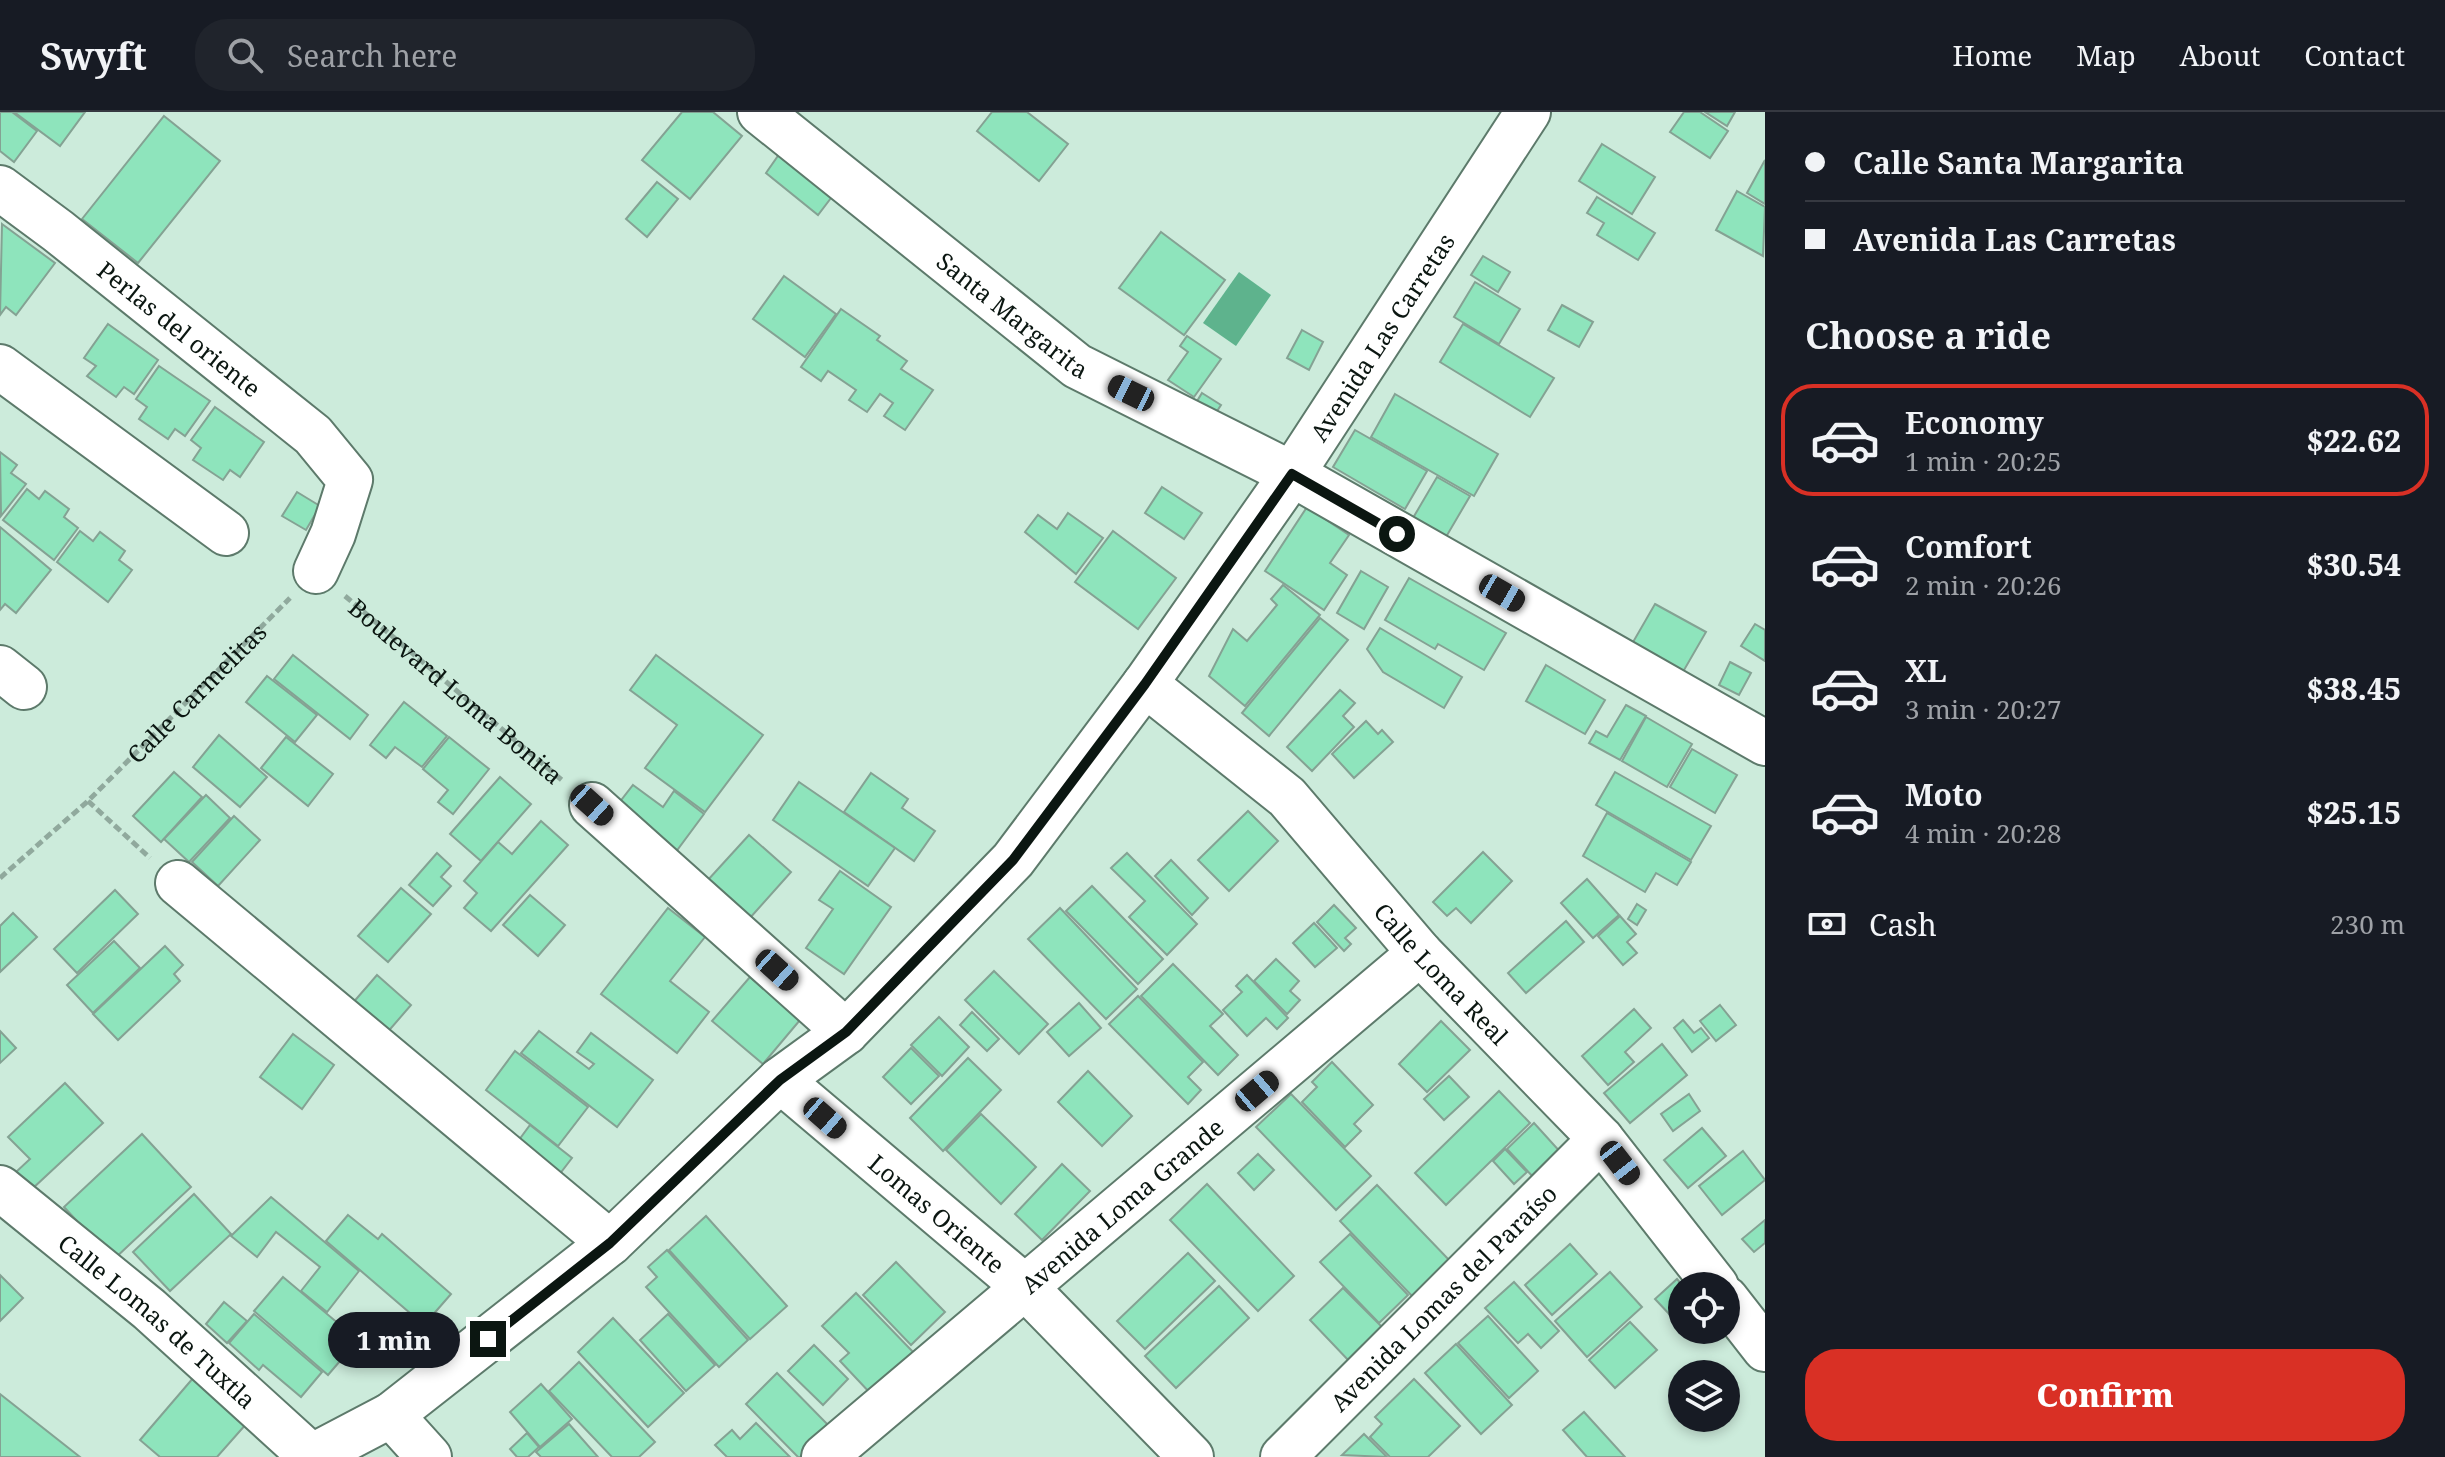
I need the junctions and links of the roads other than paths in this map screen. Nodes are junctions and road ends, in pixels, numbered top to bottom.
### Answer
1 (760, 112) edge
2 (1528, 112) edge
3 (0, 188) edge
4 (0, 367) edge
5 (1292, 474) junction
6 (226, 533) dead end
7 (316, 571) road end
8 (1145, 684) junction
9 (1764, 741) edge
10 (592, 805) road end
11 (178, 883) road end
12 (1420, 953) junction
13 (846, 1032) junction
14 (780, 1080) junction
15 (1601, 1139) junction
16 (0, 1188) edge
17 (610, 1243) junction
18 (1705, 1272) edge
19 (1026, 1288) junction
20 (1740, 1317) edge
21 (1765, 1349) edge
22 (391, 1415) junction
23 (312, 1457) edge
24 (429, 1457) edge
25 (824, 1457) edge
26 (1191, 1457) edge
27 (1283, 1457) edge

1 - 5 street, Santa Margarita
2 - 5 street, Avenida Las Carretas
3 - 7 street, Perlas del oriente
4 - 6 street
5 - 8 street, Avenida Las Carretas
5 - 9 street, Santa Margarita
8 - 12 street, Calle Loma Real
8 - 13 street, Avenida Las Carretas
10 - 13 street
11 - 17 street
12 - 15 street, Calle Loma Real
12 - 19 street, Avenida Loma Grande
13 - 14 street, Avenida Las Carretas
14 - 17 street, Avenida Las Carretas
14 - 19 street, Lomas Oriente
15 - 18 street, Calle Loma Real
15 - 27 street, Avenida Lomas del Paraíso
16 - 23 street, Calle Lomas de Tuxtla
17 - 22 street, Avenida Las Carretas
19 - 25 street, Avenida Loma Grande
19 - 26 street, Lomas Oriente
20 - 21 street
22 - 23 street, Avenida Las Carretas
22 - 24 street

